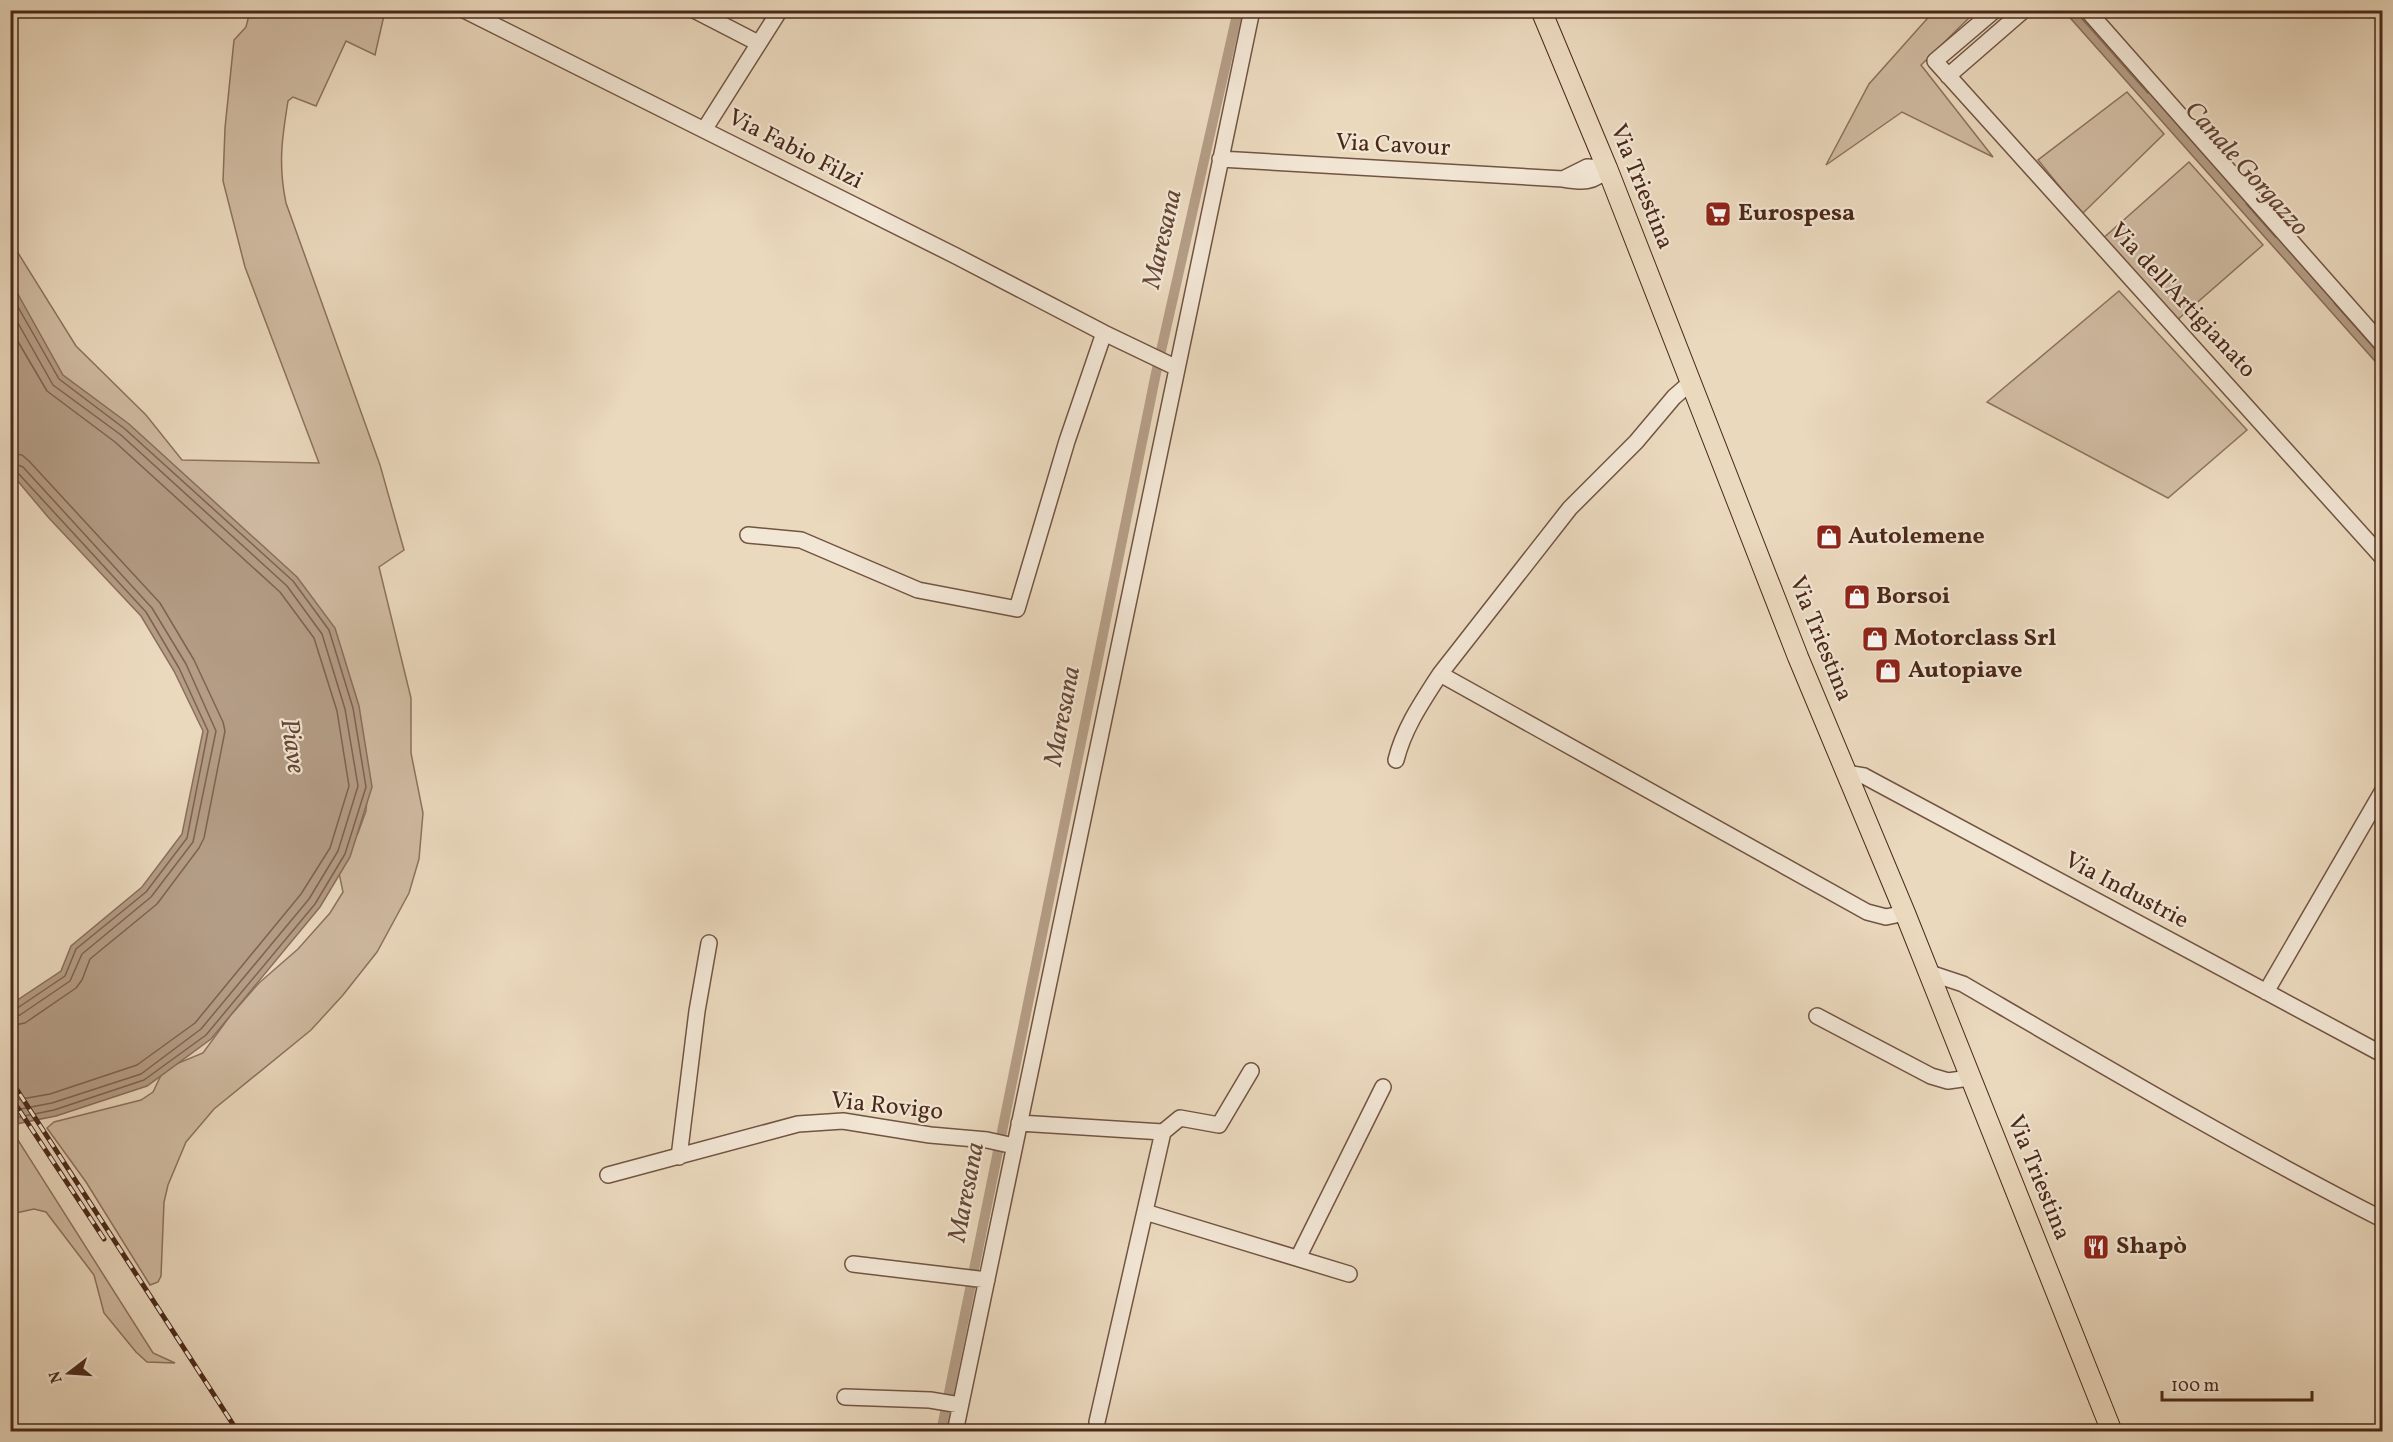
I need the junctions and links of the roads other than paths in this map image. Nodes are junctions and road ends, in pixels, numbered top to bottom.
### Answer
1 (464, 10) edge
2 (694, 10) edge
3 (780, 10) edge
4 (1251, 10) edge
5 (1541, 10) edge
6 (1995, 10) edge
7 (2024, 10) edge
8 (2087, 10) edge
9 (758, 43) junction
10 (1948, 76) junction
11 (704, 130) junction
12 (1220, 159) junction
13 (1606, 168) junction
14 (1104, 333) junction
15 (2382, 344) edge
16 (1174, 366) junction
17 (1690, 383) junction
18 (748, 536) dead end
19 (2382, 556) edge
20 (1440, 674) junction
21 (1396, 760) dead end
22 (1846, 773) junction
23 (2382, 792) edge
24 (1905, 913) junction
25 (709, 944) dead end
26 (1927, 972) junction
27 (2266, 992) junction
28 (1817, 1016) dead end
29 (2382, 1054) edge
30 (1251, 1071) dead end
31 (1969, 1078) junction
32 (1383, 1087) dead end
33 (1019, 1123) junction
34 (1163, 1132) junction
35 (1011, 1145) junction
36 (678, 1157) junction
37 (608, 1175) dead end
38 (1145, 1212) junction
39 (2382, 1219) edge
40 (1298, 1258) junction
41 (854, 1264) dead end
42 (1349, 1274) dead end
43 (984, 1279) junction
44 (845, 1397) dead end
45 (958, 1404) junction
46 (1097, 1422) dead end
47 (955, 1431) edge
48 (2112, 1431) edge

1 - 11 street, Via Fabio Filzi
2 - 9 street
3 - 9 street
4 - 12 street
5 - 13 main road, Via Triestina
6 - 10 street, Via dell'Artigianato
7 - 10 street
8 - 15 street
9 - 11 street
10 - 19 street, Via dell'Artigianato
11 - 14 street, Via Fabio Filzi
12 - 13 street, Via Cavour
12 - 16 street
13 - 17 main road, Via Triestina
14 - 16 street, Via Fabio Filzi
14 - 18 street
16 - 33 street
17 - 20 street
17 - 22 main road, Via Triestina
20 - 21 street
20 - 24 street
22 - 24 main road, Via Triestina
22 - 27 street, Via Industrie
23 - 27 street
24 - 26 main road, Via Triestina
25 - 36 street
26 - 31 main road, Via Triestina
26 - 39 street
27 - 29 street, Via Industrie
28 - 31 street
30 - 34 street
31 - 48 main road, Via Triestina
32 - 40 street
33 - 34 street
33 - 35 street
34 - 38 street
35 - 36 street, Via Rovigo
35 - 43 street
36 - 37 street, Via Rovigo
38 - 40 street
38 - 46 street
40 - 42 street
41 - 43 street
43 - 45 street
44 - 45 street
45 - 47 street

